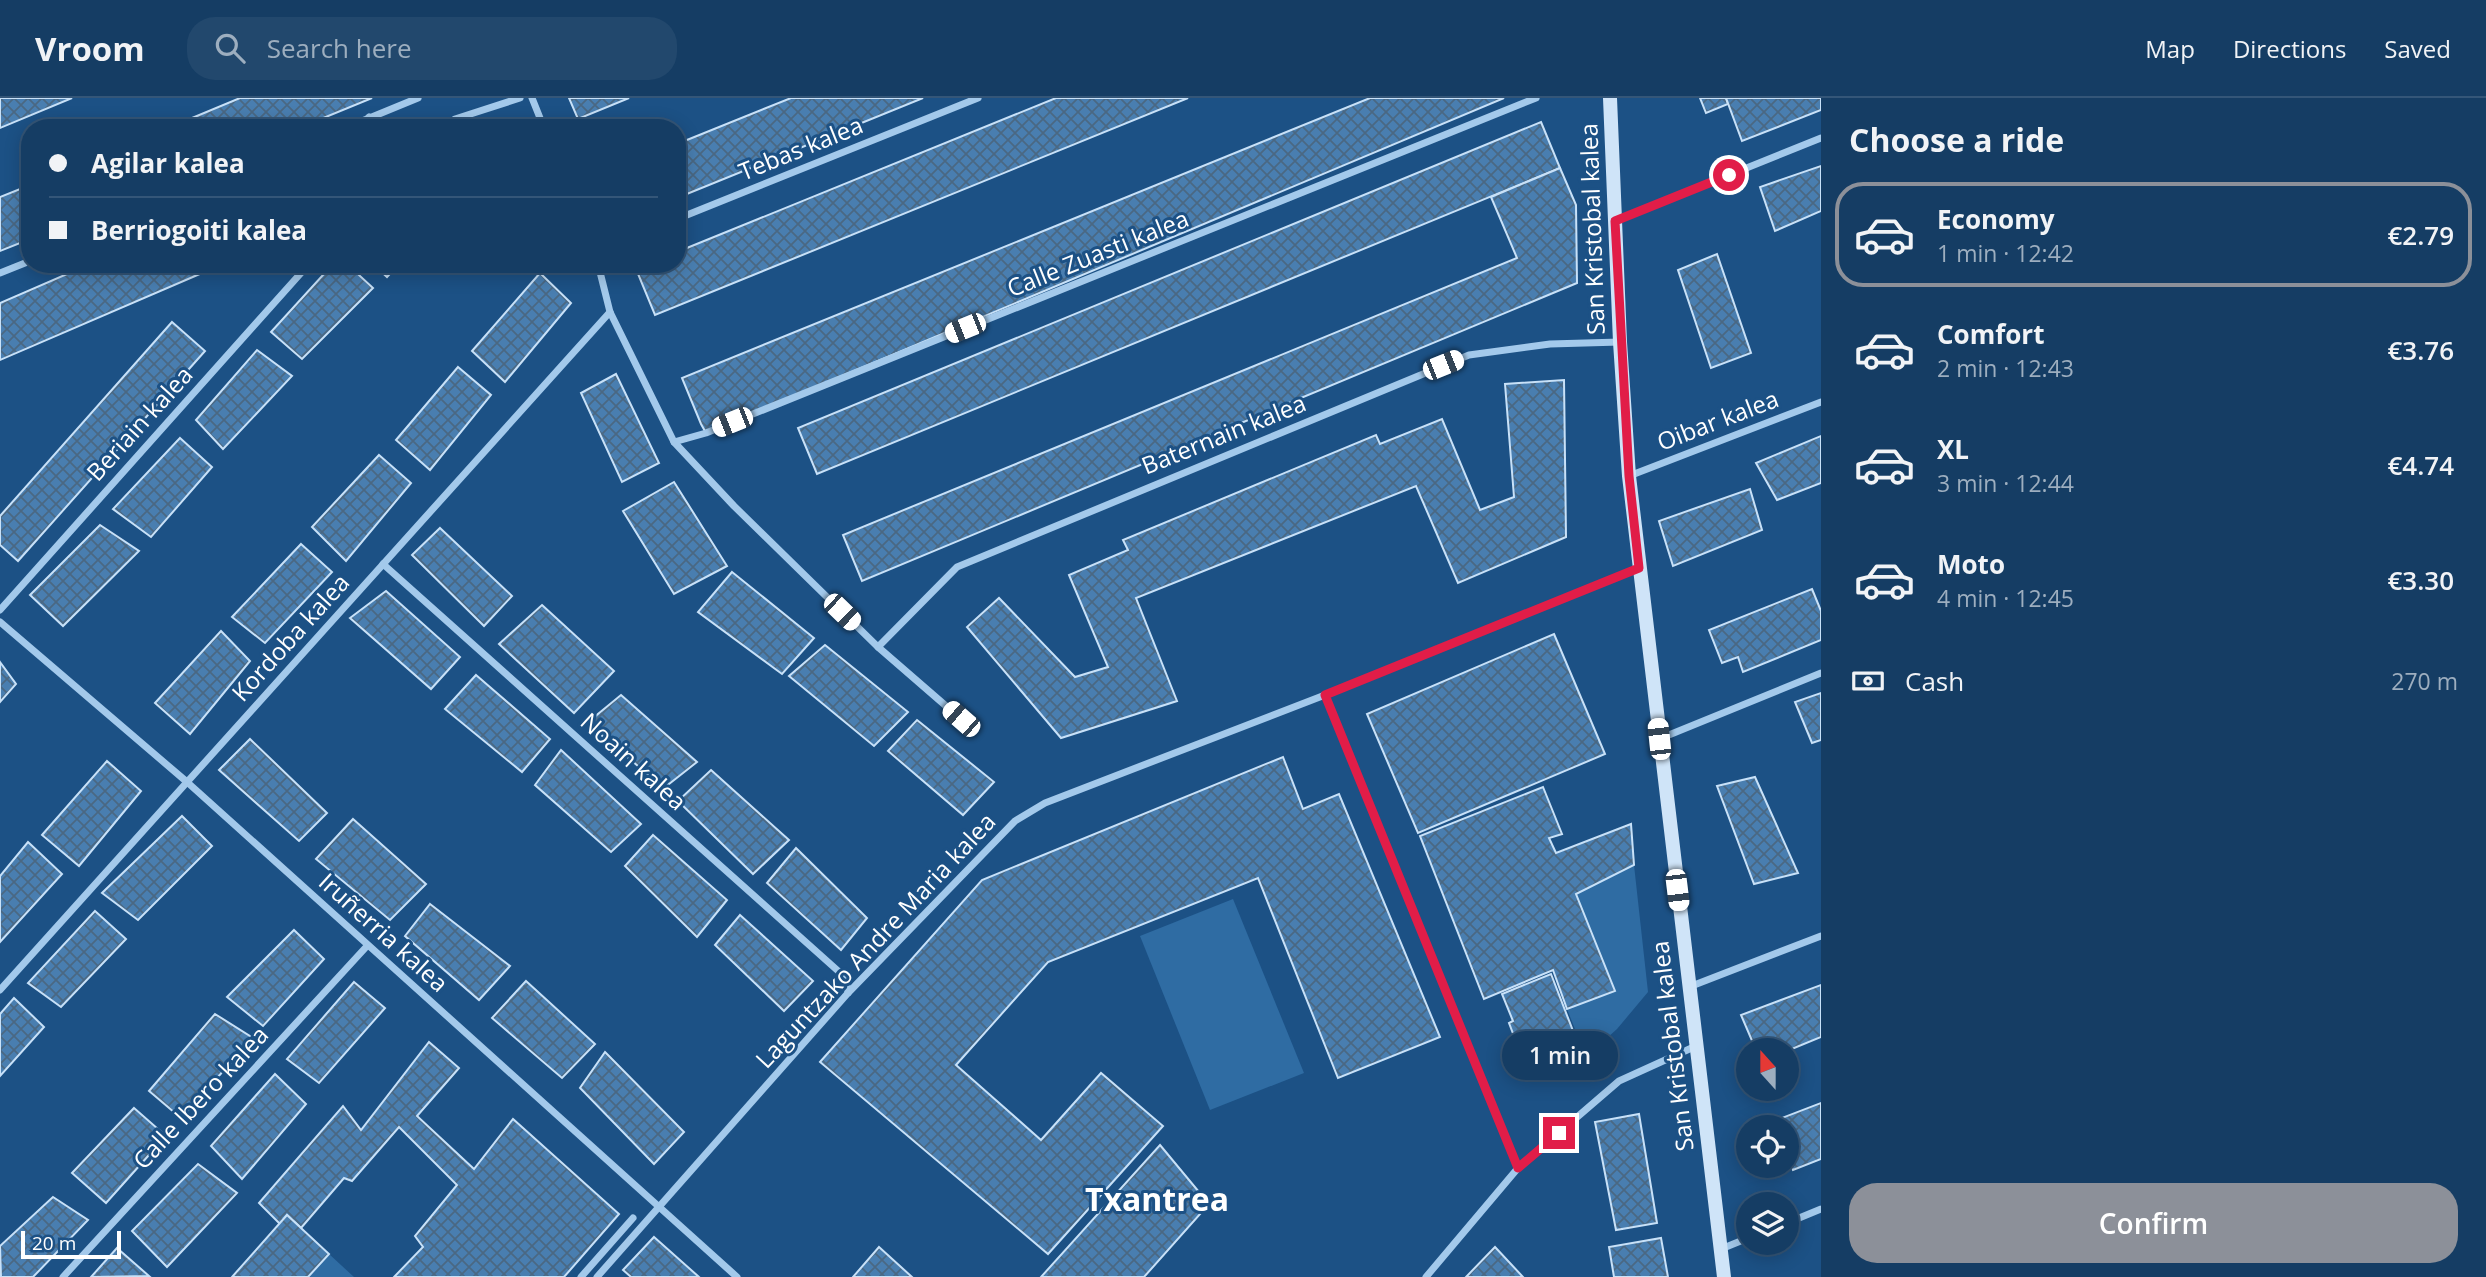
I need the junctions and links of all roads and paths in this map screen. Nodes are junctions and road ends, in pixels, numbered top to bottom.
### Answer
1 (418, 98) edge
2 (520, 98) edge
3 (532, 98) edge
4 (978, 98) edge
5 (1536, 98) edge
6 (1610, 98) edge
7 (369, 117) joint
8 (365, 119) edge
9 (455, 119) edge
10 (540, 119) edge
11 (1821, 138) edge
12 (686, 215) edge
13 (1615, 221) junction
14 (21, 265) edge
15 (0, 273) edge
16 (301, 273) edge
17 (600, 273) edge
18 (610, 312) junction
19 (1620, 342) junction
20 (1821, 402) edge
21 (674, 442) junction
22 (1629, 476) junction
23 (383, 564) junction
24 (1639, 568) junction
25 (0, 610) edge
26 (0, 622) edge
27 (878, 647) junction
28 (1821, 673) edge
29 (1325, 695) junction
30 (961, 719) dead end
31 (1659, 739) junction
32 (187, 782) junction
33 (1821, 936) edge
34 (367, 946) junction
35 (1689, 987) junction
36 (0, 990) edge
37 (848, 993) junction
38 (1696, 1046) junction
39 (1518, 1168) junction
40 (660, 1208) junction
41 (1821, 1209) edge
42 (633, 1218) dead end
43 (1799, 1218) edge
44 (1736, 1243) edge
45 (1720, 1249) junction
46 (63, 1277) edge
47 (581, 1277) edge
48 (597, 1277) edge
49 (737, 1277) edge
50 (1426, 1277) edge
51 (1724, 1277) edge

1 - 7 street
2 - 9 street
3 - 10 street
4 - 12 street, Tebas kalea
5 - 21 street, Calle Zuasti kalea
6 - 13 main road, San Kristobal kalea
7 - 8 street
11 - 13 street
13 - 19 main road, San Kristobal kalea
14 - 15 street
16 - 25 street, Beriain kalea
17 - 18 street
18 - 21 street
18 - 23 street, Kordoba kalea
19 - 22 main road, San Kristobal kalea
19 - 27 street, Baternain kalea
20 - 22 street, Oibar kalea
21 - 27 street
22 - 24 main road, San Kristobal kalea
23 - 32 street, Kordoba kalea
23 - 37 street, Noain kalea
24 - 29 street, Laguntzako Andre Maria kalea
24 - 31 main road, San Kristobal kalea
26 - 32 street, Iruñerria kalea
27 - 30 street
28 - 31 street
29 - 37 street, Laguntzako Andre Maria kalea
29 - 39 street
31 - 35 main road, San Kristobal kalea
32 - 34 street, Iruñerria kalea
32 - 36 street, Kordoba kalea
33 - 35 street
34 - 40 street, Iruñerria kalea
34 - 46 street, Calle Ibero kalea
35 - 38 main road, San Kristobal kalea
37 - 40 street, Laguntzako Andre Maria kalea
38 - 39 street
38 - 45 main road, San Kristobal kalea
39 - 50 street
40 - 48 street, Laguntzako Andre Maria kalea
40 - 49 street, Iruñerria kalea
41 - 43 street
42 - 47 street
44 - 45 street
45 - 51 main road, San Kristobal kalea

